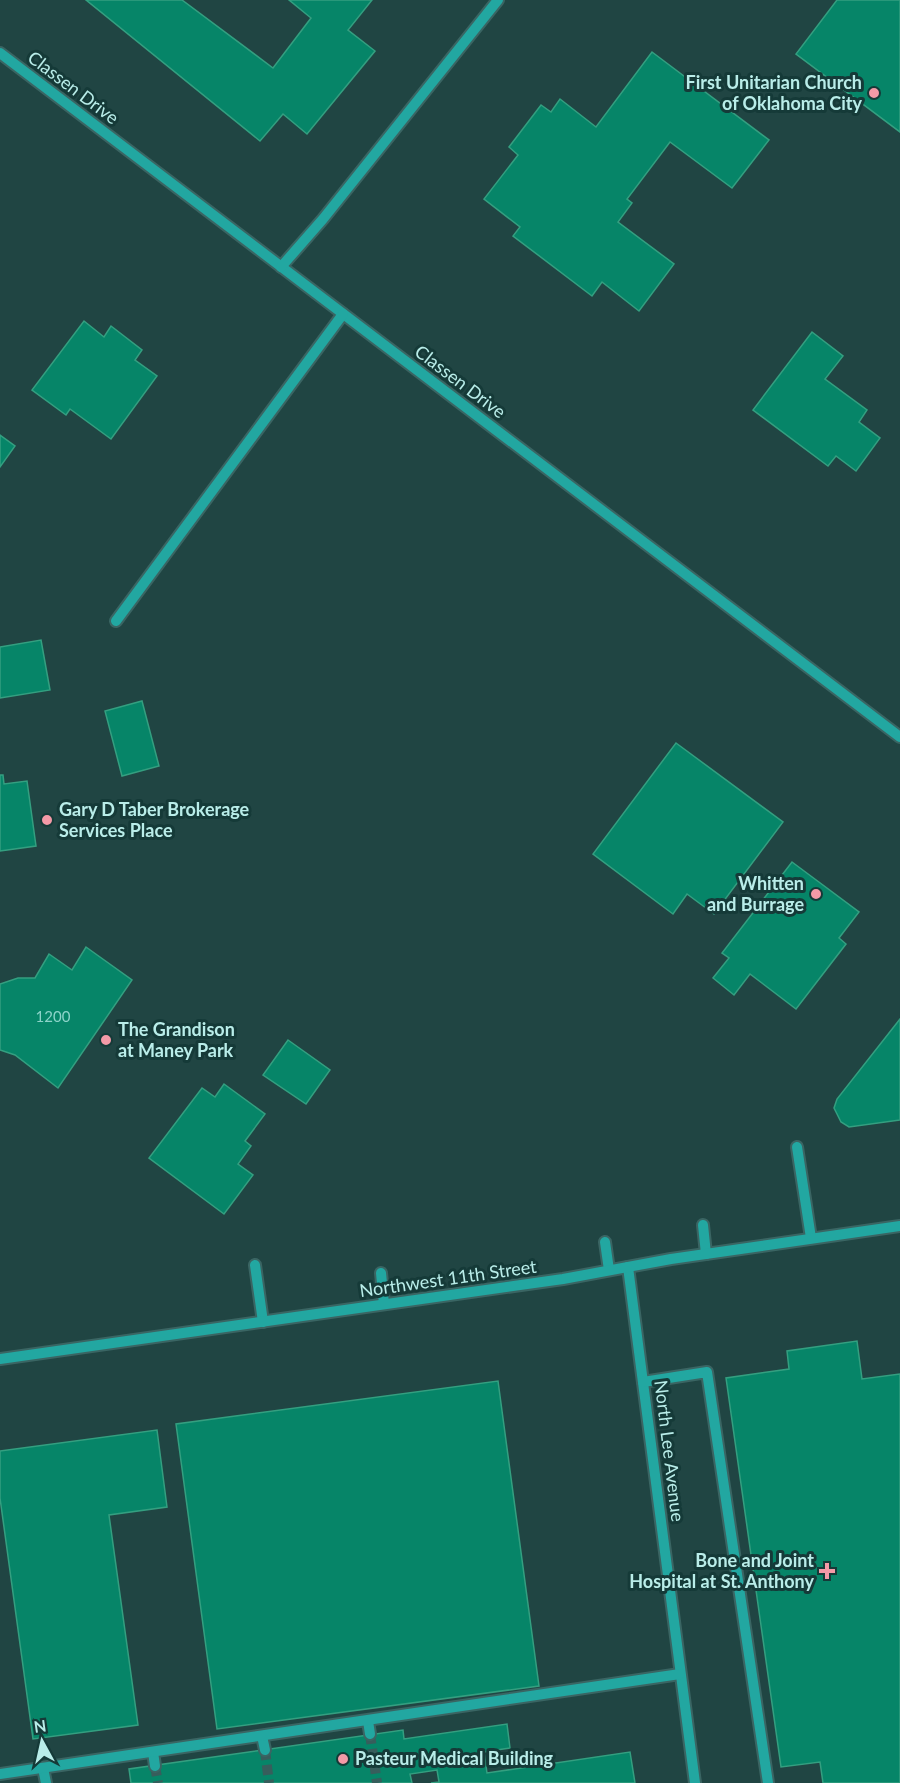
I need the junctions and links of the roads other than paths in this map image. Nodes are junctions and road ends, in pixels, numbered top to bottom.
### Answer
1 (498, 0) edge
2 (0, 53) edge
3 (280, 267) junction
4 (343, 314) junction
5 (116, 621) dead end
6 (900, 737) edge
7 (797, 1147) dead end
8 (703, 1225) dead end
9 (900, 1226) edge
10 (811, 1238) junction
11 (605, 1242) dead end
12 (706, 1254) junction
13 (255, 1265) dead end
14 (628, 1267) junction
15 (609, 1270) junction
16 (381, 1273) dead end
17 (384, 1304) junction
18 (263, 1322) junction
19 (0, 1359) edge
20 (644, 1382) junction
21 (680, 1674) junction
22 (368, 1721) junction
23 (370, 1734) tunnel mouth
24 (262, 1736) junction
25 (265, 1750) tunnel mouth
26 (153, 1752) junction
27 (155, 1766) tunnel mouth
28 (44, 1768) junction
29 (0, 1774) edge
30 (46, 1783) edge
31 (694, 1783) edge
32 (768, 1783) edge

1 - 3 street
2 - 3 street, Classen Drive
3 - 4 street, Classen Drive
4 - 5 street
4 - 6 street, Classen Drive
7 - 10 street
8 - 12 street
9 - 10 street, Northwest 11th Street
10 - 12 street, Northwest 11th Street
11 - 15 street
12 - 14 street, Northwest 11th Street
13 - 18 street
14 - 15 street, Northwest 11th Street
14 - 20 street, North Lee Avenue
15 - 17 street, Northwest 11th Street
16 - 17 street
17 - 18 street, Northwest 11th Street
18 - 19 street, Northwest 11th Street
20 - 21 street, North Lee Avenue
20 - 32 street
21 - 22 street
21 - 31 street, North Lee Avenue
22 - 23 street
22 - 24 street
24 - 25 street
24 - 26 street
26 - 27 street
26 - 28 street
28 - 29 street
28 - 30 street

